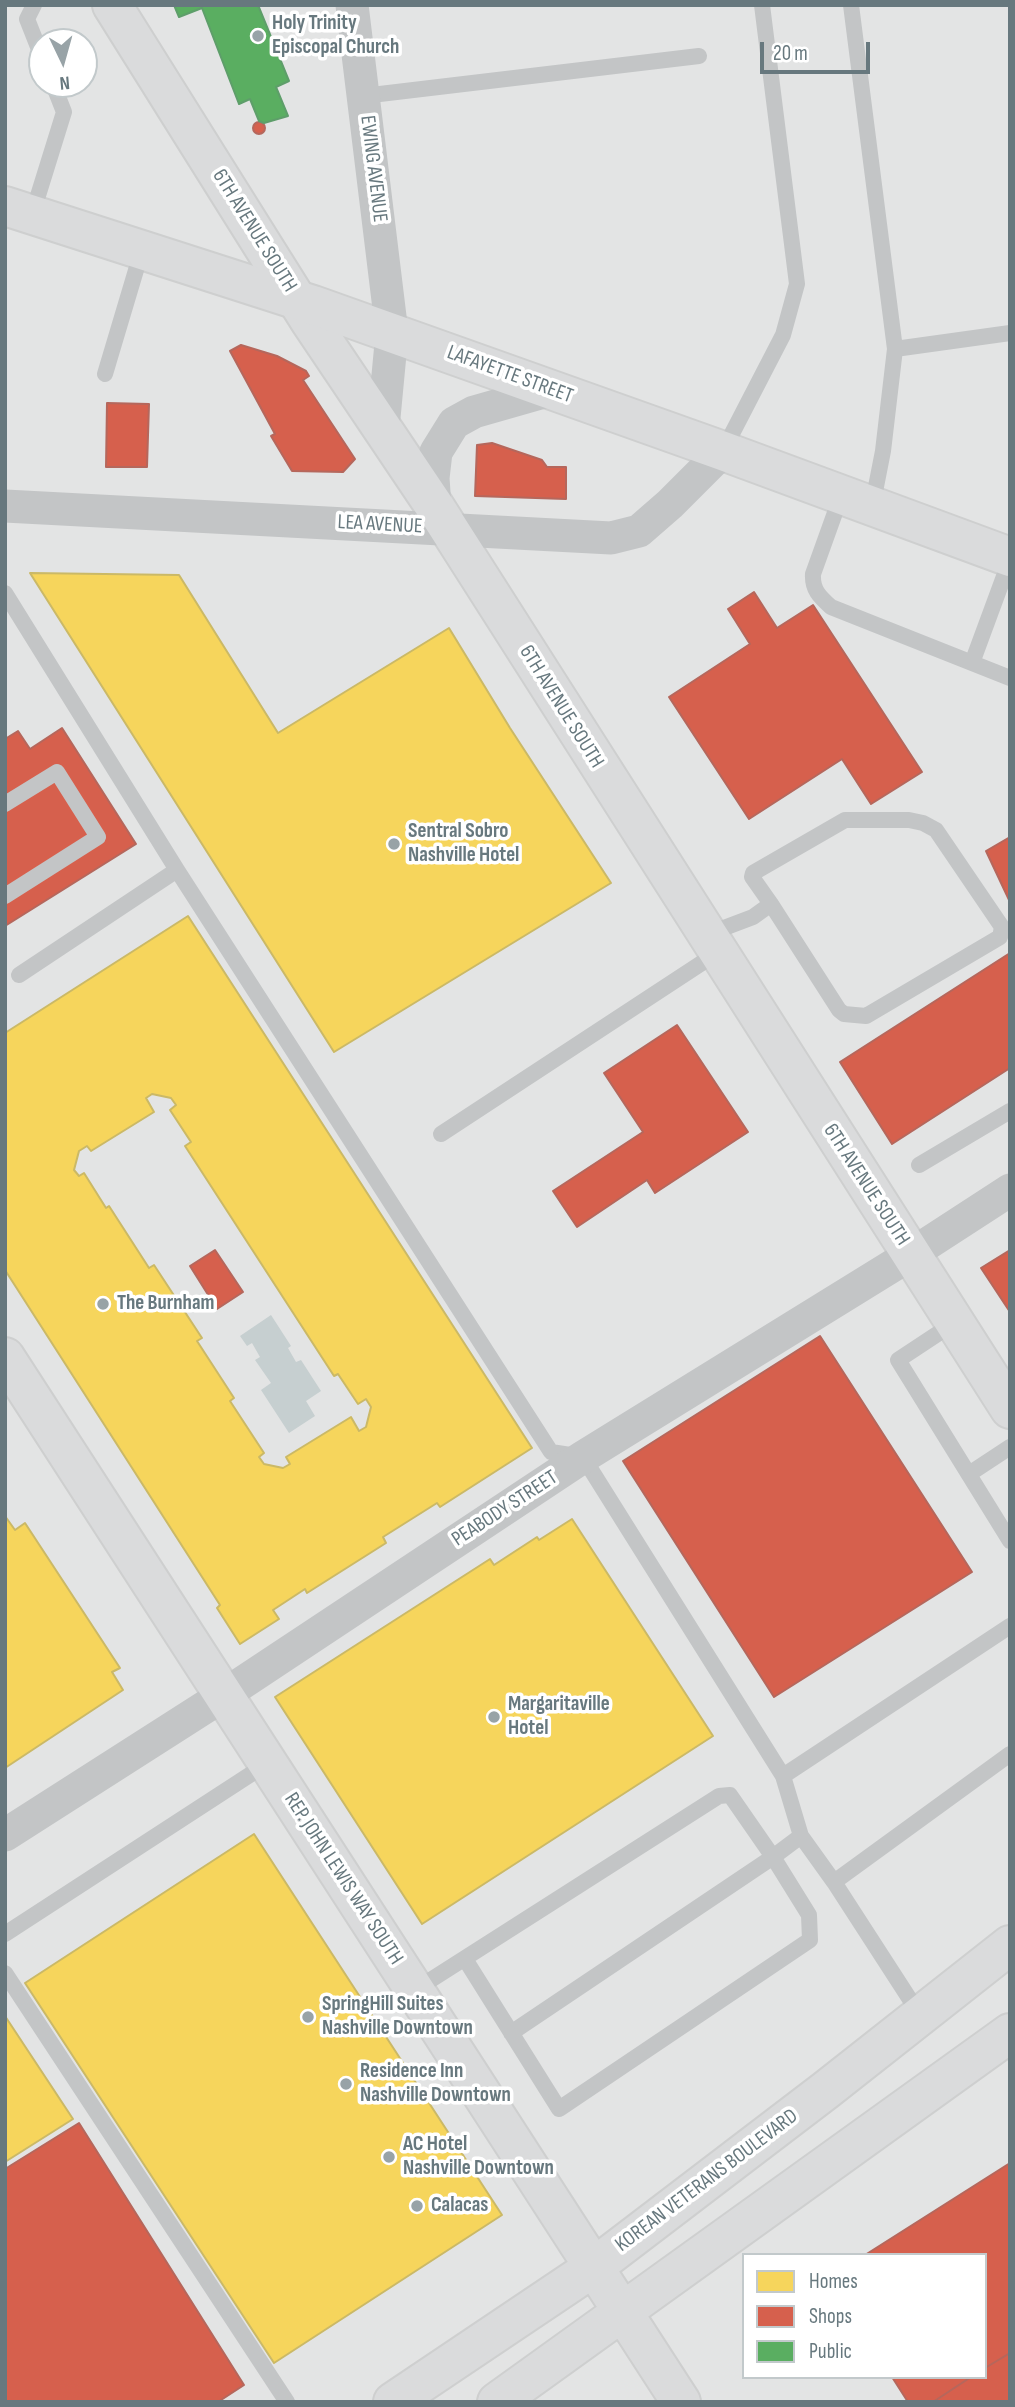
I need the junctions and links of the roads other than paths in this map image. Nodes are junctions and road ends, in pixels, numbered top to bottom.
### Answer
1 (34, 5) edge
2 (112, 5) edge
3 (352, 5) edge
4 (762, 5) edge
5 (851, 5) edge
6 (31, 28) edge
7 (699, 56) dead end
8 (363, 96) junction
9 (58, 98) edge
10 (19, 211) edge
11 (142, 250) junction
12 (298, 300) junction
13 (392, 333) junction
14 (1010, 333) edge
15 (895, 349) junction
16 (104, 374) dead end
17 (551, 390) junction
18 (383, 428) junction
19 (723, 451) junction
20 (857, 502) junction
21 (5, 506) edge
22 (441, 518) junction
23 (1010, 559) edge
24 (5, 593) edge
25 (972, 663) junction
26 (1010, 678) edge
27 (5, 804) edge
28 (177, 870) junction
29 (5, 896) edge
30 (771, 904) junction
31 (712, 944) junction
32 (19, 975) dead end
33 (1010, 1111) edge
34 (441, 1134) dead end
35 (919, 1165) dead end
36 (1010, 1190) edge
37 (910, 1255) junction
38 (954, 1323) junction
39 (5, 1357) edge
40 (1010, 1409) edge
41 (1010, 1447) edge
42 (583, 1457) junction
43 (969, 1474) junction
44 (1010, 1541) edge
45 (1010, 1626) edge
46 (224, 1695) junction
47 (1010, 1754) edge
48 (268, 1763) junction
49 (783, 1776) junction
50 (5, 1835) edge
51 (801, 1836) junction
52 (773, 1857) junction
53 (834, 1882) junction
54 (5, 1934) edge
55 (1010, 1945) edge
56 (465, 1959) junction
57 (5, 1973) edge
58 (415, 1990) junction
59 (920, 2015) junction
60 (511, 2033) junction
61 (1010, 2033) edge
62 (594, 2267) junction
63 (623, 2312) junction
64 (287, 2402) edge
65 (393, 2402) edge
66 (498, 2402) edge
67 (681, 2402) edge

1 - 6 lane
2 - 12 street, 6TH AVENUE SOUTH
3 - 8 street, EWING AVENUE
4 - 19 lane
5 - 15 lane
7 - 8 lane
8 - 13 street, EWING AVENUE
9 - 10 lane
10 - 11 street, LAFAYETTE STREET
11 - 12 street, LAFAYETTE STREET
11 - 16 lane
12 - 13 street, LAFAYETTE STREET
12 - 18 street, 6TH AVENUE SOUTH
13 - 17 street, LAFAYETTE STREET
13 - 18 street, EWING AVENUE
14 - 15 lane
15 - 20 lane
17 - 19 street, LAFAYETTE STREET
17 - 22 street
18 - 22 street, 6TH AVENUE SOUTH
19 - 20 street, LAFAYETTE STREET
19 - 22 street, LEA AVENUE
20 - 23 street, LAFAYETTE STREET
20 - 25 lane
21 - 22 street, LEA AVENUE
22 - 31 street, 6TH AVENUE SOUTH
23 - 25 lane
24 - 28 lane
25 - 26 lane
27 - 29 lane
28 - 32 lane
28 - 42 lane
30 - 30 lane
30 - 31 lane
31 - 34 lane
31 - 37 street, 6TH AVENUE SOUTH
33 - 35 lane
36 - 37 street, PEABODY STREET
37 - 38 street, 6TH AVENUE SOUTH
37 - 42 street, PEABODY STREET
38 - 40 street, 6TH AVENUE SOUTH
38 - 43 lane
39 - 46 street, REP. JOHN LEWIS WAY SOUTH
41 - 43 lane
42 - 46 street, PEABODY STREET
42 - 49 lane
43 - 44 lane
45 - 49 lane
46 - 48 street, REP. JOHN LEWIS WAY SOUTH
46 - 50 street, PEABODY STREET
47 - 53 lane
48 - 54 lane
48 - 58 street, REP. JOHN LEWIS WAY SOUTH
49 - 51 lane
51 - 52 lane
51 - 53 lane
52 - 56 lane
52 - 60 lane
52 - 60 lane
53 - 59 lane
55 - 59 street, KOREAN VETERANS BOULEVARD
56 - 58 lane
56 - 60 lane
57 - 64 lane
58 - 62 street, REP. JOHN LEWIS WAY SOUTH
59 - 62 street, KOREAN VETERANS BOULEVARD
61 - 63 street
62 - 63 street, REP. JOHN LEWIS WAY SOUTH
62 - 65 street, KOREAN VETERANS BOULEVARD
63 - 66 street
63 - 67 street, REP. JOHN LEWIS WAY SOUTH

